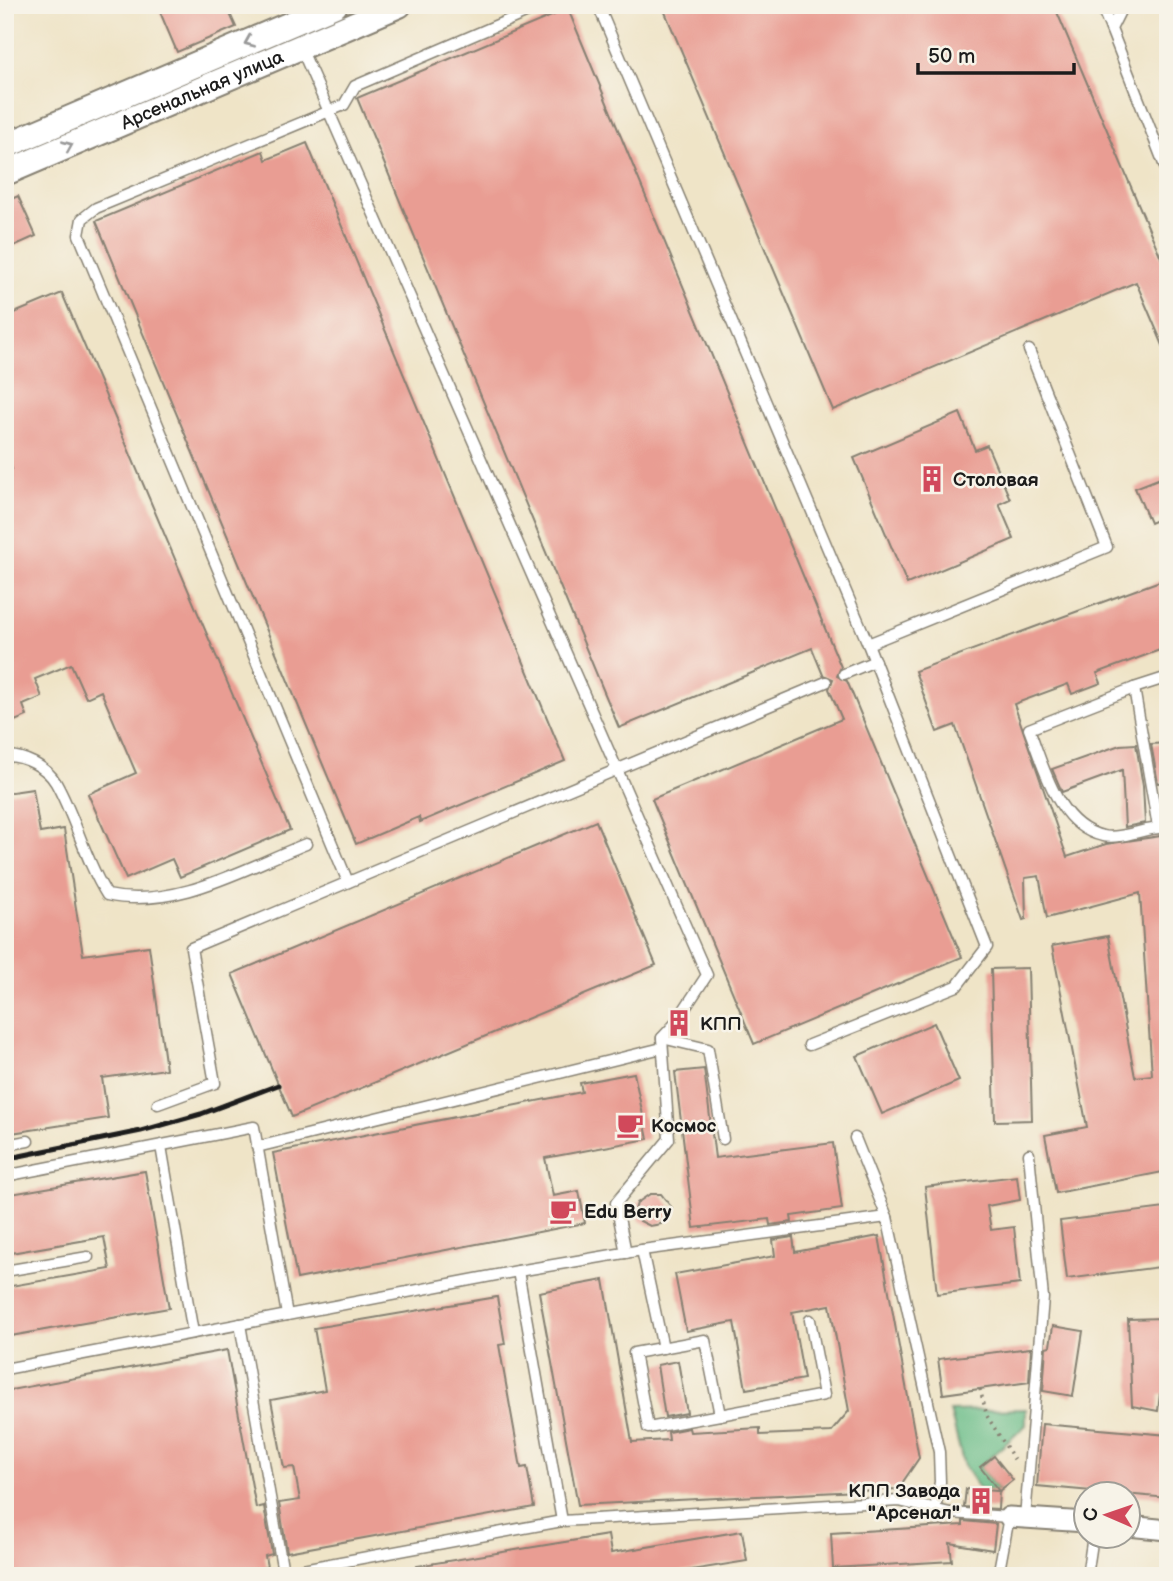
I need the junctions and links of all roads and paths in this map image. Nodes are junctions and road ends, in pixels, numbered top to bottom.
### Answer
1 (335, 5) edge
2 (399, 5) edge
3 (544, 5) edge
4 (598, 5) edge
5 (1101, 5) edge
6 (1123, 5) edge
7 (290, 24) junction
8 (345, 28) junction
9 (1111, 29) junction
10 (301, 47) junction
11 (329, 111) junction
12 (5, 146) edge
13 (5, 173) edge
14 (1168, 174) edge
15 (1029, 350) dead end
16 (868, 644) junction
17 (875, 661) junction
18 (844, 674) dead end
19 (1168, 677) edge
20 (826, 682) dead end
21 (1134, 688) junction
22 (5, 756) edge
23 (617, 769) junction
24 (1163, 828) edge
25 (306, 844) dead end
26 (348, 882) junction
27 (662, 1043) junction
28 (809, 1045) dead end
29 (158, 1104) dead end
30 (855, 1138) dead end
31 (723, 1139) dead end
32 (28, 1141) dead end
33 (5, 1145) edge
34 (161, 1146) junction
35 (257, 1147) junction
36 (1029, 1154) dead end
37 (5, 1176) edge
38 (887, 1217) junction
39 (642, 1250) junction
40 (625, 1253) junction
41 (88, 1257) dead end
42 (5, 1271) edge
43 (518, 1272) junction
44 (287, 1315) junction
45 (810, 1320) dead end
46 (240, 1324) junction
47 (193, 1333) junction
48 (663, 1348) junction
49 (5, 1369) edge
50 (980, 1389) dead end
51 (720, 1415) junction
52 (1003, 1447) dead end
53 (934, 1510) junction
54 (1017, 1517) junction
55 (562, 1521) junction
56 (1072, 1521) edge
57 (1142, 1527) edge
58 (1168, 1530) edge
59 (1091, 1550) edge
60 (283, 1572) junction
61 (265, 1576) edge
62 (998, 1576) edge
63 (1087, 1576) edge

1 - 7 street, Арсенальная улица
1 - 8 lane
2 - 8 street, Арсенальная улица
3 - 11 lane
4 - 16 lane
5 - 9 lane
6 - 9 lane
7 - 10 lane
7 -> 12 street, Арсенальная улица
8 - 10 street, Арсенальная улица
9 - 14 lane
10 - 11 lane
13 -> 10 street, Арсенальная улица
11 - 23 lane
11 - 26 lane
15 - 16 lane
16 - 17 lane
17 - 18 lane
17 - 28 lane
19 - 21 lane
20 - 23 lane
21 - 24 lane
21 - 24 lane
22 - 25 lane
23 - 26 lane
23 - 27 lane
26 - 29 lane
27 - 31 lane
27 - 35 lane
27 - 40 lane
30 - 38 lane
32 - 33 lane
34 - 35 lane
34 - 37 lane
34 - 47 lane
35 - 44 lane
36 - 54 lane
38 - 39 lane
38 - 53 lane
39 - 40 lane
39 - 48 lane
40 - 43 lane
41 - 42 lane
43 - 44 lane
43 - 55 lane
44 - 46 lane
45 - 51 lane
46 - 47 lane
46 - 60 lane
47 - 49 lane
48 - 51 lane
48 - 51 lane
50 - 52 path
53 - 54 lane
53 - 55 lane
54 - 56 street
54 - 62 lane
55 - 60 lane
57 - 58 street
59 - 63 lane
60 - 61 lane

